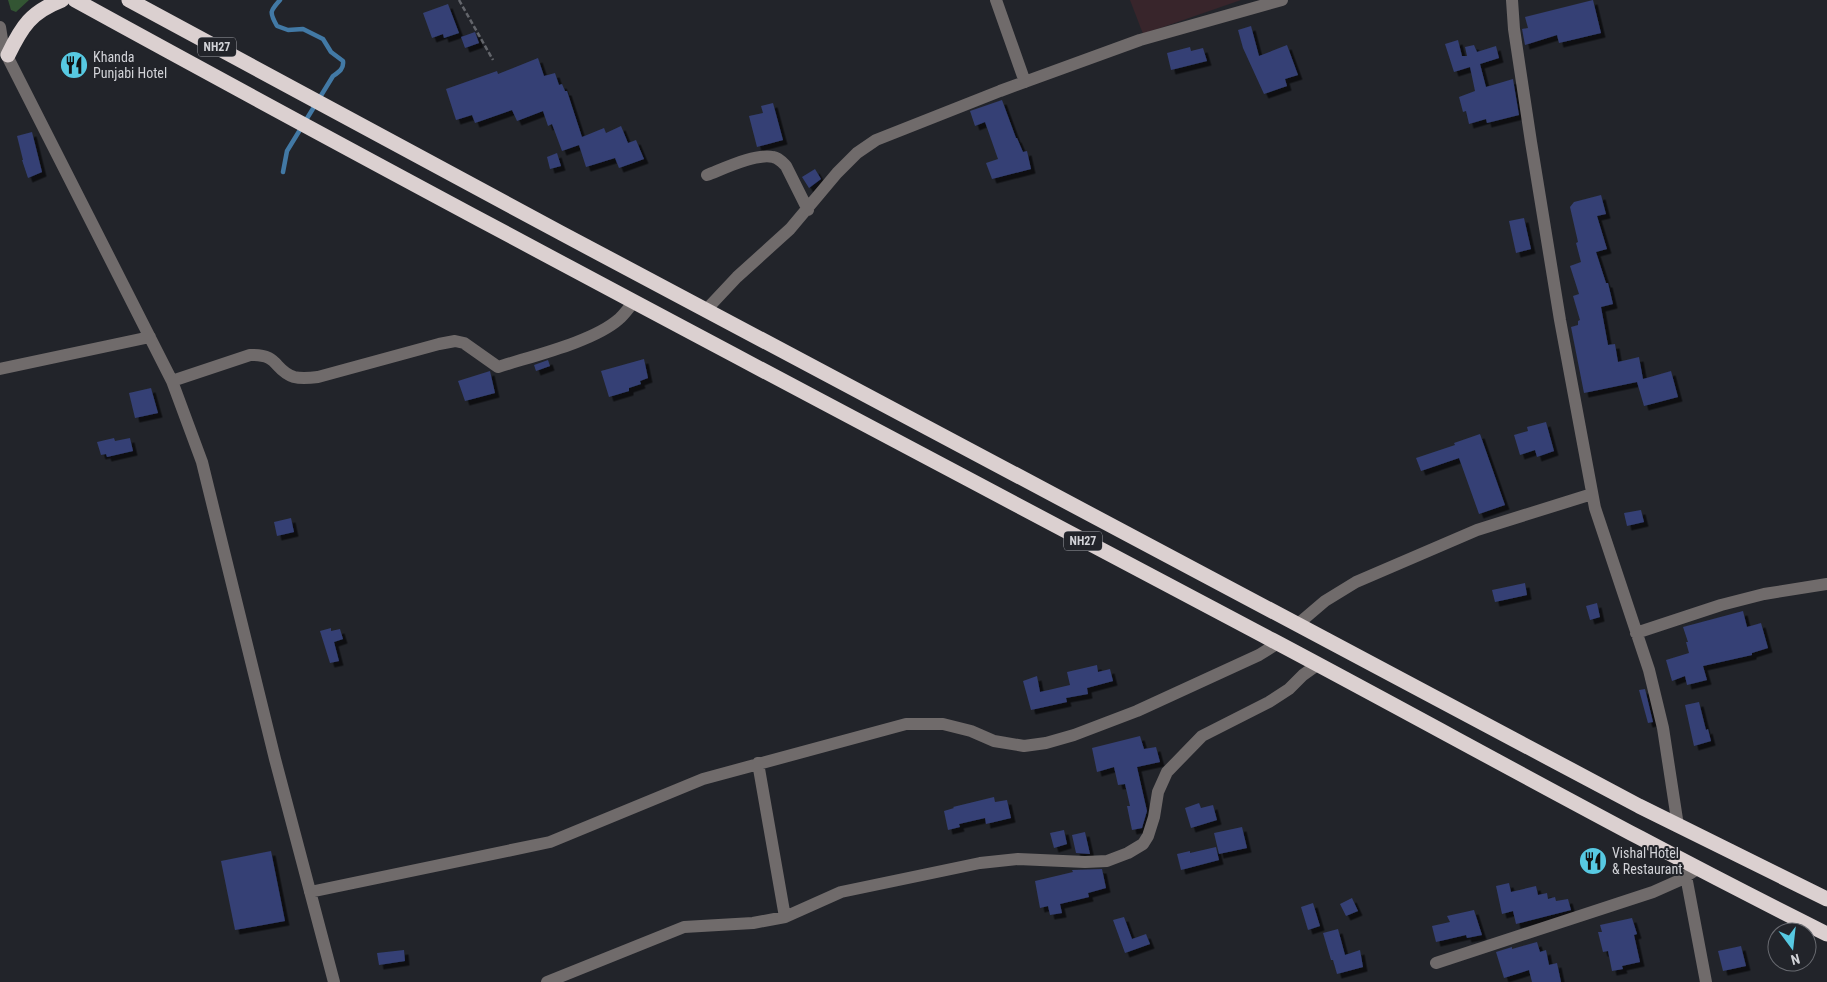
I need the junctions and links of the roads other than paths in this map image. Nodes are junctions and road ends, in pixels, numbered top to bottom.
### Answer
1 (62, 0) edge
2 (75, 0) edge
3 (129, 0) edge
4 (996, 0) edge
5 (1282, 0) edge
6 (1512, 0) edge
7 (0, 27) edge
8 (3, 48) edge
9 (1026, 82) junction
10 (707, 175) dead end
11 (808, 210) junction
12 (634, 302) junction
13 (706, 310) junction
14 (150, 337) junction
15 (0, 369) edge
16 (172, 381) junction
17 (1592, 494) junction
18 (1827, 584) edge
19 (1298, 624) junction
20 (1636, 633) junction
21 (1278, 643) junction
22 (1317, 664) junction
23 (758, 763) junction
24 (1678, 826) junction
25 (1700, 868) junction
26 (1686, 876) junction
27 (310, 892) junction
28 (1827, 899) edge
29 (785, 917) junction
30 (1827, 934) edge
31 (1436, 962) dead end
32 (334, 982) edge
33 (547, 982) edge
34 (1706, 982) edge

1 - 8 highway
2 - 12 highway, NH27
3 - 13 highway, NH27
4 - 9 street
5 - 9 street
6 - 17 street
7 - 8 street
8 - 14 street
9 - 11 street
10 - 11 street
11 - 13 street
12 - 16 street
12 - 21 highway, NH27
13 - 19 highway, NH27
14 - 15 street
14 - 16 street
16 - 27 street
17 - 19 street
17 - 20 street
18 - 20 street
19 - 24 highway, NH27
20 - 24 street
21 - 22 highway, NH27
21 - 23 street
22 - 25 highway, NH27
22 - 29 street
23 - 27 street
23 - 29 street
24 - 28 highway, NH27
25 - 26 street
25 - 30 highway, NH27
26 - 31 street
26 - 34 street
27 - 32 street
29 - 33 street

